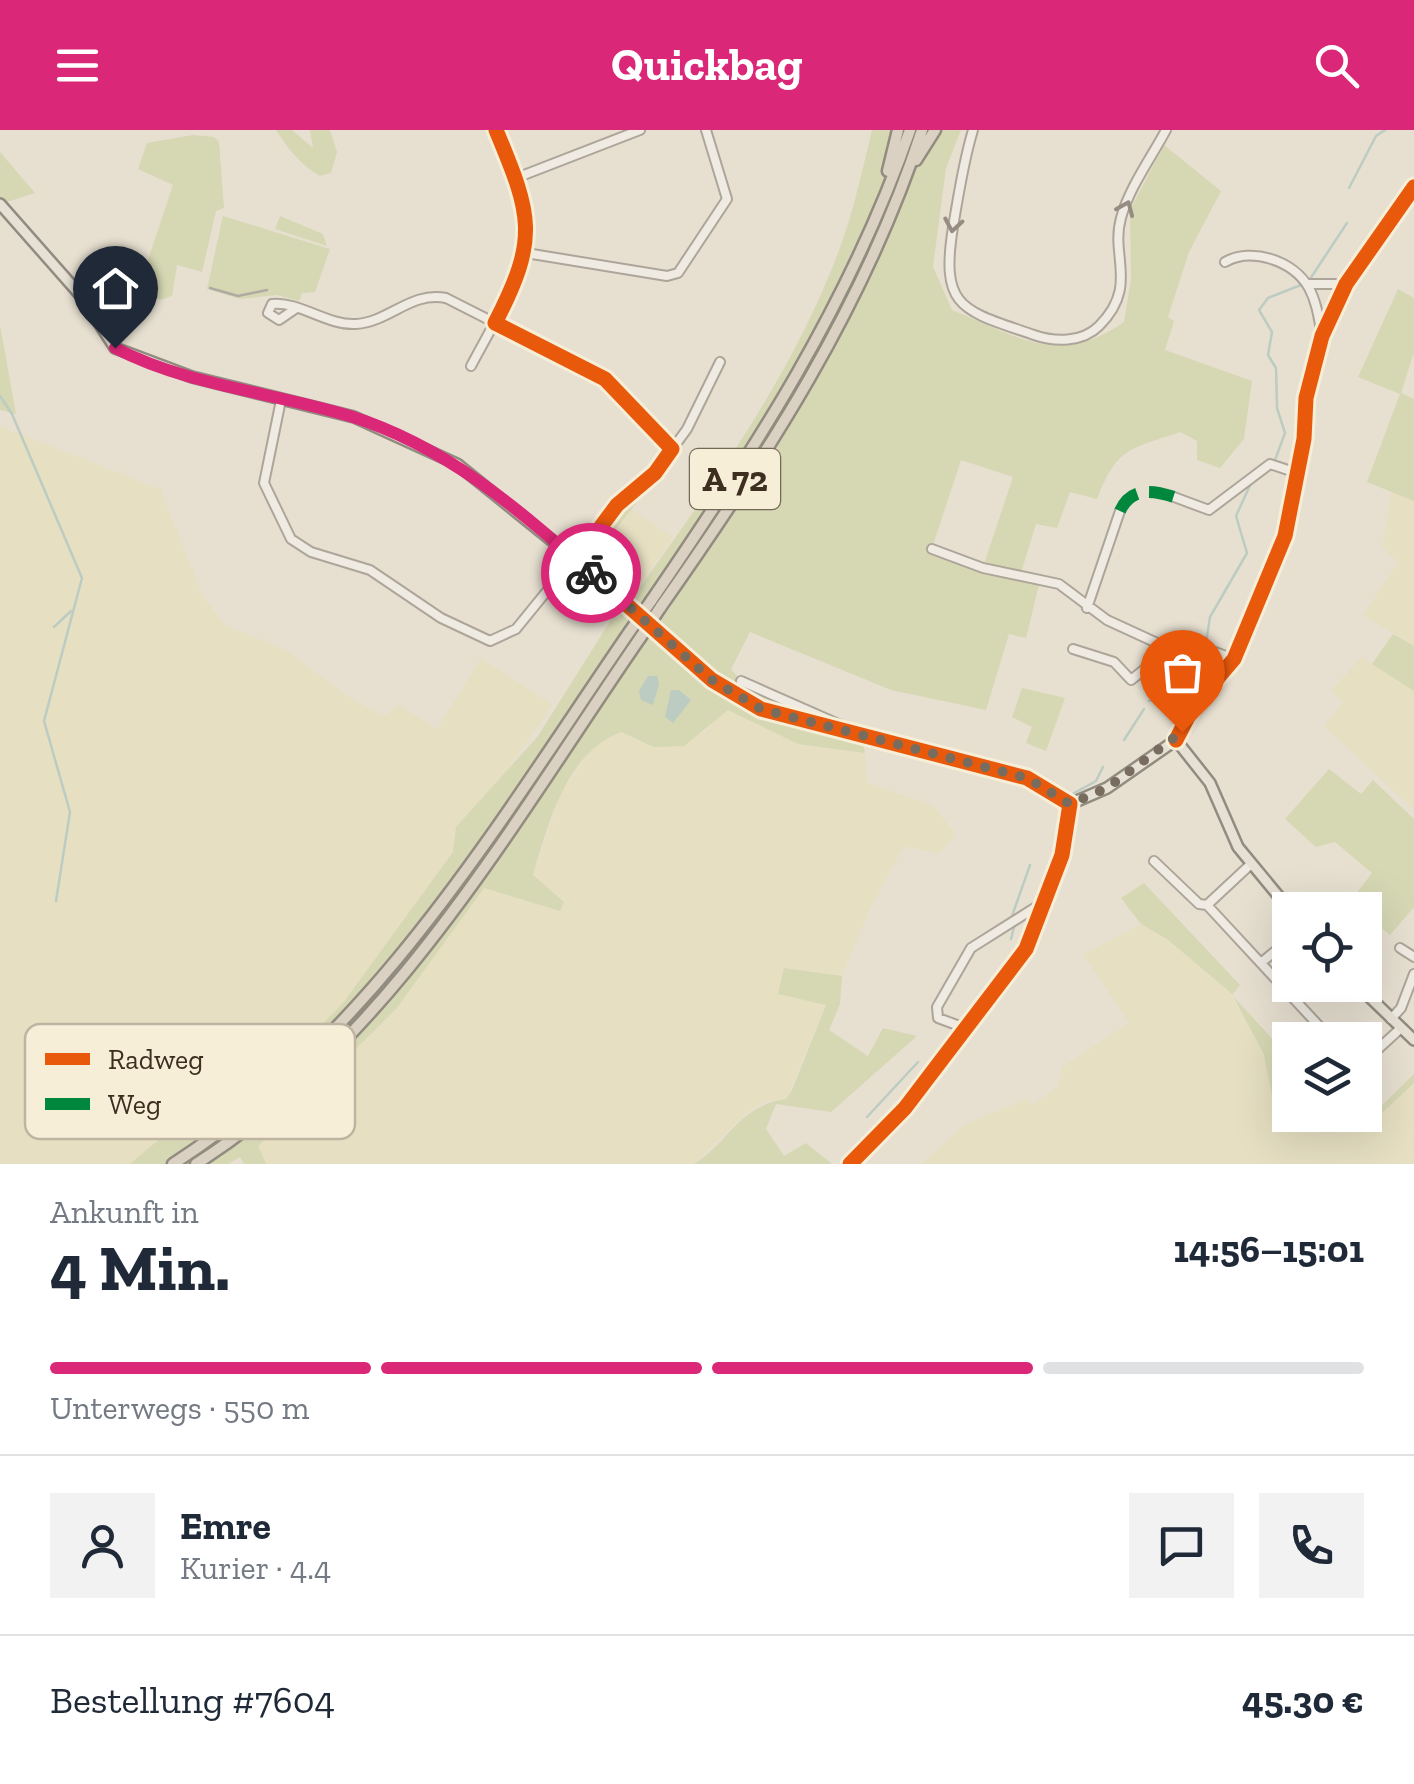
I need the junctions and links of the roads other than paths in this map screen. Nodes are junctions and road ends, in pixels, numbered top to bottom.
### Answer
1 (496, 130) edge
2 (640, 130) edge
3 (706, 130) edge
4 (898, 130) edge
5 (910, 130) edge
6 (922, 130) edge
7 (934, 130) edge
8 (974, 130) edge
9 (1166, 130) edge
10 (906, 173) junction
11 (516, 178) junction
12 (1414, 187) edge
13 (0, 204) edge
14 (871, 229) junction
15 (526, 254) junction
16 (1225, 262) dead end
17 (1308, 284) junction
18 (1346, 284) junction
19 (295, 309) dead end
20 (495, 323) junction
21 (1322, 336) junction
22 (720, 362) dead end
23 (472, 366) dead end
24 (280, 400) junction
25 (672, 449) junction
26 (1294, 472) junction
27 (1174, 496) dead end
28 (1120, 511) dead end
29 (932, 549) dead end
30 (576, 560) junction
31 (656, 605) junction
32 (1086, 608) junction
33 (1073, 649) dead end
34 (1170, 649) junction
35 (1234, 658) junction
36 (741, 681) dead end
37 (861, 735) junction
38 (1176, 740) junction
39 (1070, 804) junction
40 (1154, 861) dead end
41 (1251, 864) junction
42 (473, 868) junction
43 (1275, 892) edge
44 (1044, 902) junction
45 (1207, 904) junction
46 (1400, 948) dead end
47 (1272, 954) edge
48 (1414, 958) edge
49 (1262, 962) junction
50 (1414, 974) edge
51 (1374, 1002) edge
52 (1391, 1019) junction
53 (1316, 1022) edge
54 (342, 1024) edge
55 (964, 1028) junction
56 (1400, 1028) junction
57 (355, 1029) edge
58 (1414, 1040) edge
59 (1382, 1045) edge
60 (207, 1139) edge
61 (229, 1139) edge
62 (173, 1164) edge
63 (196, 1164) edge
64 (850, 1164) edge

1 - 11 street
2 - 11 street
3 - 15 street
4 - 14 highway
5 - 14 highway, A 72
6 - 10 highway, A 72
7 - 10 highway
8 -> 9 street
10 - 31 highway, A 72
11 - 15 street
12 - 18 street
13 - 24 main road
14 - 31 highway, A 72
15 - 20 street
16 - 17 street
17 - 18 street
17 - 21 street
18 - 21 street
19 - 20 street
20 - 23 street
20 - 25 street
21 - 26 street
22 - 25 street
24 - 30 main road
24 - 30 street
25 - 30 street
26 - 27 street
26 - 35 street
28 - 32 street
29 - 32 street
30 - 37 main road
31 - 42 highway, A 72, bridge
32 - 34 street
33 - 34 street
34 - 35 street
35 - 38 street
36 - 37 street
37 - 39 main road
38 - 39 main road
38 - 41 main road
39 - 44 street
40 - 45 street
41 - 43 main road
41 - 45 street
42 - 54 highway, A 72
42 - 57 highway, A 72
44 - 55 street
44 - 55 street
45 - 49 street
46 - 48 street
47 - 49 street
49 - 53 street
50 - 52 street
51 - 52 main road
52 - 56 main road
55 - 64 street
56 - 58 main road
56 - 59 street
60 - 62 highway, A 72
61 - 63 highway, A 72

